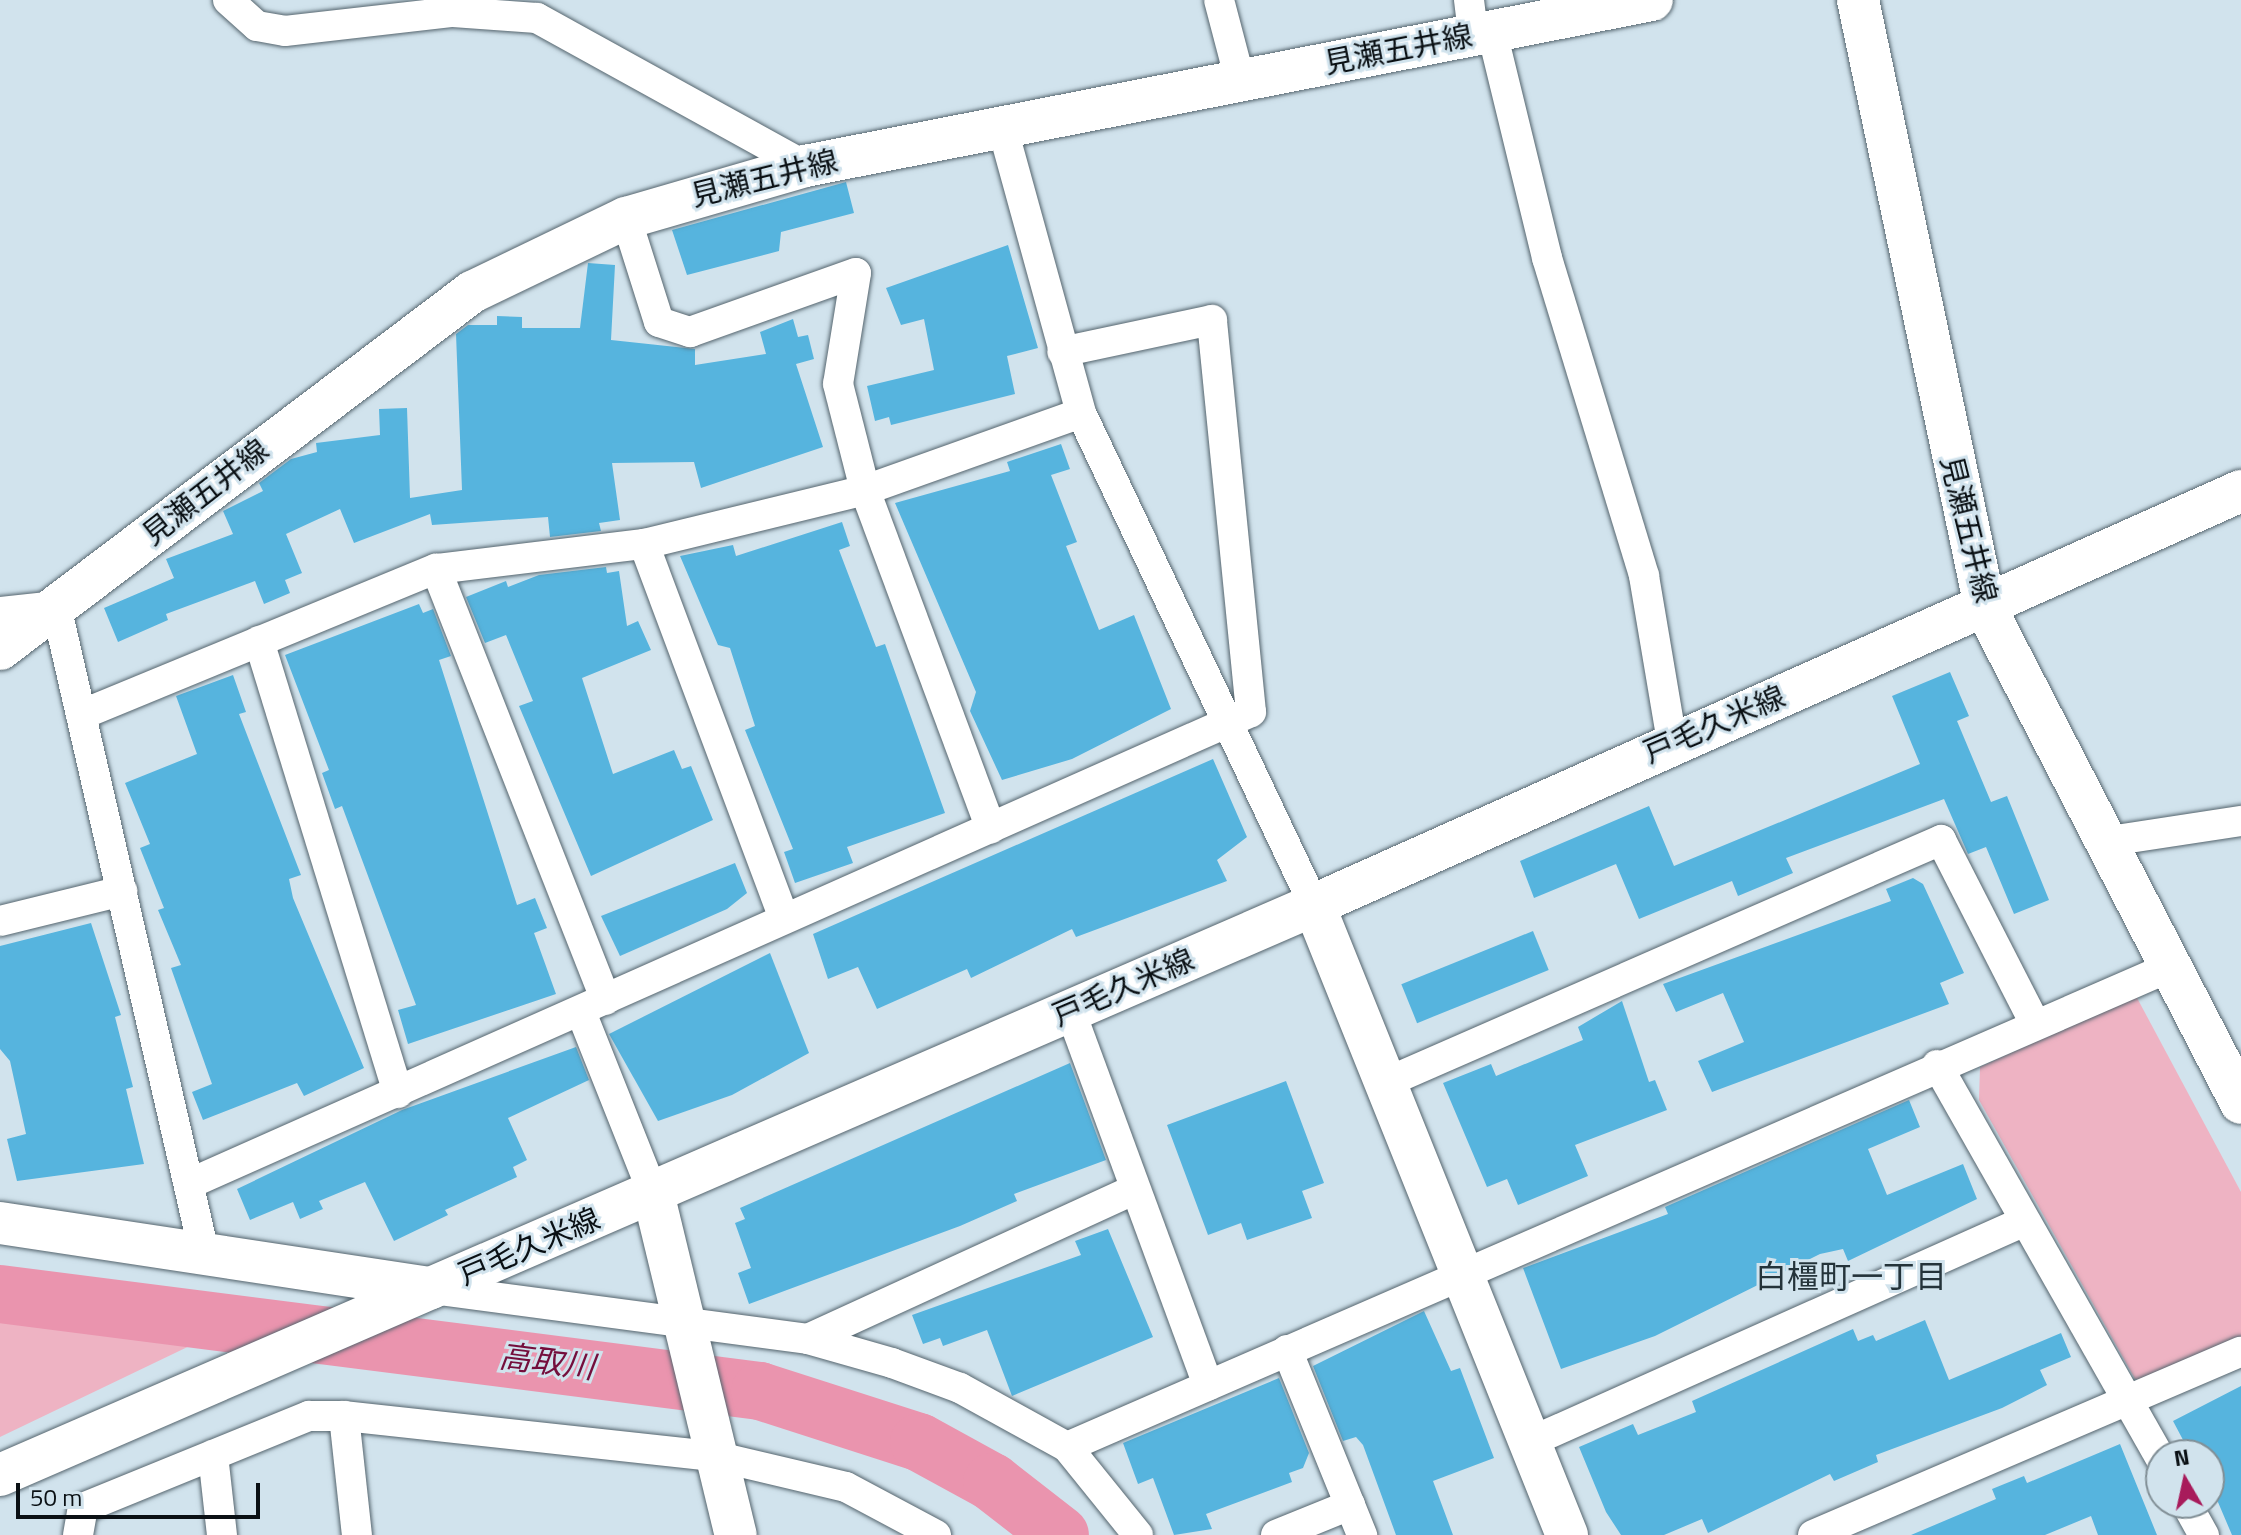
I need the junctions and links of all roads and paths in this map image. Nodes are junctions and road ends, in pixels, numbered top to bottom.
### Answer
1 (228, 0) edge
2 (1219, 0) edge
3 (1652, 0) edge
4 (1858, 0) edge
5 (1478, 22) edge
6 (1240, 80) junction
7 (1002, 126) junction
8 (805, 166) junction
9 (626, 218) junction
10 (1062, 352) junction
11 (1081, 413) junction
12 (865, 490) junction
13 (2241, 491) edge
14 (644, 544) junction
15 (436, 569) junction
16 (56, 606) junction
17 (1985, 607) junction
18 (0, 612) edge
19 (259, 641) junction
20 (0, 649) edge
21 (81, 715) junction
22 (1228, 724) junction
23 (1672, 742) junction
24 (2240, 824) edge
25 (991, 828) junction
26 (2103, 842) junction
27 (122, 891) junction
28 (1314, 905) junction
29 (784, 918) junction
30 (0, 921) edge
31 (2166, 969) junction
32 (594, 1006) junction
33 (1070, 1010) junction
34 (2034, 1022) junction
35 (1937, 1065) junction
36 (1385, 1083) junction
37 (398, 1093) junction
38 (2241, 1103) edge
39 (191, 1183) junction
40 (1134, 1190) junction
41 (653, 1193) junction
42 (1, 1220) edge
43 (2025, 1221) junction
44 (204, 1252) junction
45 (1462, 1273) junction
46 (417, 1294) junction
47 (689, 1328) junction
48 (808, 1339) junction
49 (1287, 1350) junction
50 (2241, 1352) edge
51 (1208, 1385) junction
52 (2128, 1402) junction
53 (344, 1416) junction
54 (2149, 1439) edge
55 (1530, 1442) junction
56 (716, 1445) junction
57 (1067, 1447) junction
58 (213, 1455) junction
59 (0, 1475) edge
60 (1350, 1505) junction
61 (78, 1535) edge
62 (222, 1535) edge
63 (357, 1535) edge
64 (736, 1535) edge
65 (936, 1535) edge
66 (1138, 1535) edge
67 (1276, 1535) edge
68 (1362, 1535) edge
69 (1567, 1535) edge
70 (1813, 1535) edge

1 - 8 street
2 - 6 street
3 - 5 main road, 見瀬五井線
4 - 17 main road, 見瀬五井線
5 - 6 main road, 見瀬五井線
5 - 23 street
6 - 7 main road, 見瀬五井線
7 - 8 main road, 見瀬五井線
7 - 10 street
8 - 9 main road, 見瀬五井線
9 - 12 street
9 - 16 main road, 見瀬五井線
10 - 11 street
10 - 22 street
11 - 12 street
11 - 22 street
12 - 14 street
12 - 25 street
13 - 17 main road, 戸毛久米線
14 - 15 street
14 - 29 street
15 - 19 street
15 - 32 street
16 - 18 street
16 - 20 main road, 見瀬五井線
16 - 21 street
17 - 23 main road, 戸毛久米線
17 - 26 main road, 見瀬五井線
19 - 21 street
19 - 37 street
21 - 27 street
22 - 25 street
22 - 28 street
23 - 28 main road, 戸毛久米線
24 - 26 street
25 - 29 street
26 - 31 main road, 見瀬五井線
27 - 30 street
27 - 39 street
28 - 33 main road, 戸毛久米線
28 - 36 main road
29 - 32 street
31 - 34 street
31 - 38 main road, 見瀬五井線
32 - 37 street
32 - 41 street
33 - 40 street
33 - 41 main road, 戸毛久米線
34 - 35 street
34 - 36 street
35 - 43 street
35 - 45 street
36 - 45 main road
37 - 39 street
39 - 44 street
40 - 48 street
40 - 51 street
41 - 46 main road, 戸毛久米線
41 - 47 main road
42 - 44 main road
43 - 52 street
43 - 55 street
44 - 46 main road
45 - 49 street
45 - 55 main road
46 - 47 street
46 - 59 main road, 戸毛久米線
47 - 48 street
47 - 56 main road
48 - 57 street
49 - 51 street
49 - 60 street
50 - 52 street
51 - 57 street
52 - 54 street
52 - 70 street
53 - 56 street
53 - 58 street
53 - 63 street
55 - 69 main road
56 - 64 main road
56 - 65 street
57 - 66 street
58 - 61 street
58 - 62 street
60 - 67 street
60 - 68 street

